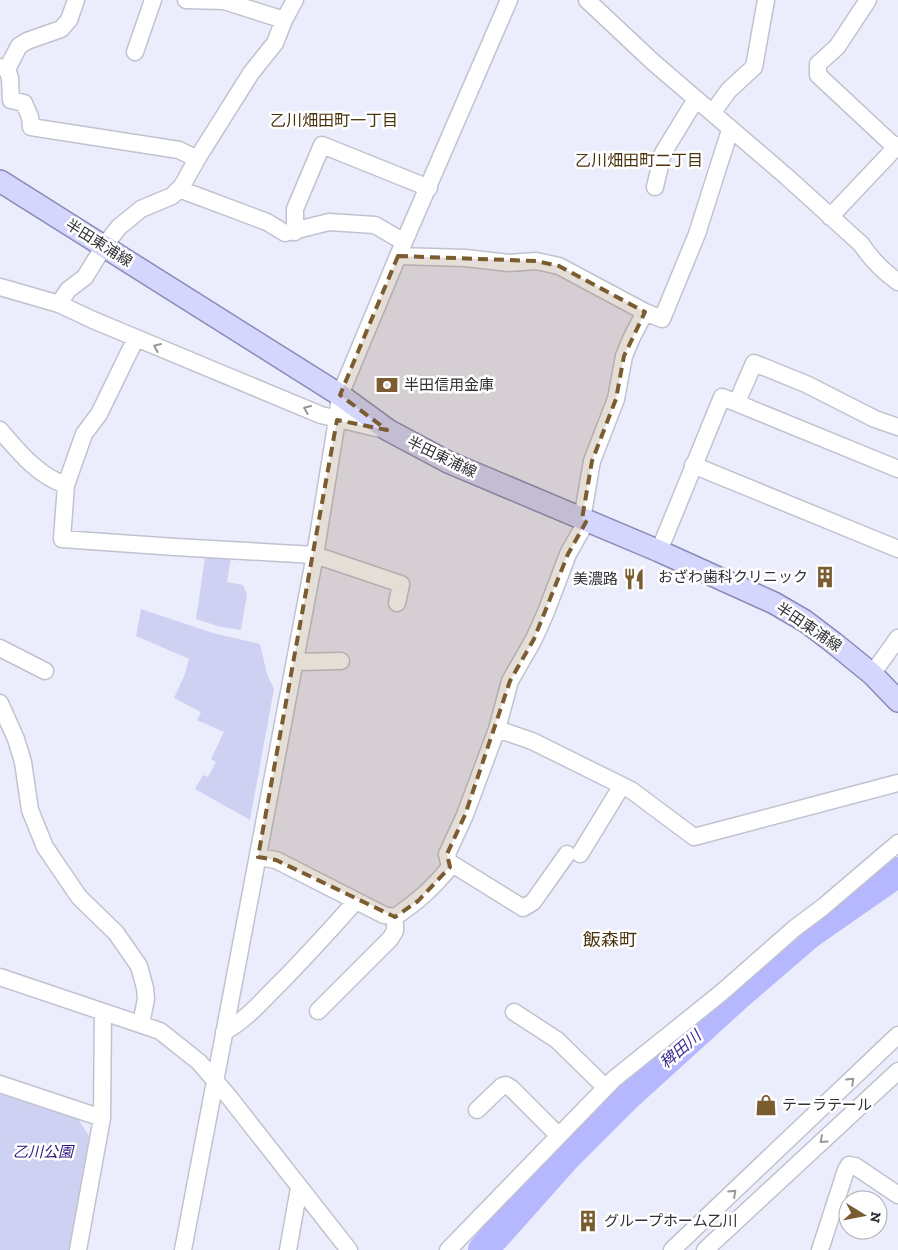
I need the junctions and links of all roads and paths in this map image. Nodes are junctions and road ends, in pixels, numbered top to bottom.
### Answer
1 (76, 0) edge
2 (153, 0) edge
3 (186, 0) edge
4 (295, 0) edge
5 (509, 0) edge
6 (587, 0) edge
7 (868, 0) edge
8 (763, 2) edge
9 (284, 20) junction
10 (135, 52) dead end
11 (4, 68) edge
12 (696, 99) junction
13 (713, 112) junction
14 (730, 130) junction
15 (896, 146) edge
16 (197, 159) junction
17 (0, 181) edge
18 (655, 187) dead end
19 (429, 188) junction
20 (179, 189) junction
21 (830, 217) junction
22 (295, 232) junction
23 (104, 246) junction
24 (401, 249) junction
25 (898, 282) edge
26 (0, 287) edge
27 (59, 304) junction
28 (645, 312) junction
29 (136, 338) junction
30 (340, 395) junction
31 (737, 402) junction
32 (337, 420) junction
33 (898, 427) edge
34 (0, 430) edge
35 (388, 430) junction
36 (693, 465) junction
37 (898, 468) edge
38 (66, 485) junction
39 (584, 520) junction
40 (898, 549) edge
41 (659, 551) junction
42 (315, 555) junction
43 (397, 602) dead end
44 (898, 638) edge
45 (0, 648) edge
46 (340, 661) dead end
47 (294, 662) junction
48 (45, 672) dead end
49 (872, 674) junction
50 (898, 701) edge
51 (0, 703) edge
52 (497, 729) junction
53 (898, 783) edge
54 (621, 787) junction
55 (898, 843) edge
56 (258, 857) junction
57 (449, 862) junction
58 (356, 901) junction
59 (394, 917) junction
60 (0, 977) edge
61 (318, 1011) dead end
62 (103, 1012) junction
63 (514, 1012) dead end
64 (141, 1024) junction
65 (224, 1032) junction
66 (898, 1035) edge
67 (898, 1072) edge
68 (215, 1080) junction
69 (0, 1084) edge
70 (605, 1088) junction
71 (477, 1110) dead end
72 (102, 1118) junction
73 (558, 1135) junction
74 (299, 1188) junction
75 (898, 1195) edge
76 (78, 1250) edge
77 (183, 1250) edge
78 (288, 1250) edge
79 (349, 1250) edge
80 (448, 1250) edge
81 (672, 1250) edge
82 (705, 1250) edge
83 (820, 1250) edge

1 - 11 street
2 - 10 street
3 - 9 street
4 - 9 street
5 - 19 street
6 - 12 street
7 - 15 street
8 - 13 street
9 - 16 street
11 - 16 street
12 - 13 street
12 - 18 street
13 - 14 street
14 - 21 street
14 - 28 street
15 - 21 street
16 - 20 street
17 - 23 main road, 半田東浦線
19 - 22 street
19 - 24 street
20 - 22 street
20 - 23 street
21 - 25 street
22 - 24 street
23 - 27 street
23 - 30 main road, 半田東浦線
24 - 28 street
24 - 30 street
26 - 27 street
27 - 29 street
28 - 39 street
32 -> 29 street
29 - 38 street
30 - 32 street
30 - 35 main road, 半田東浦線
31 - 33 street
31 - 36 street
31 - 37 street
32 - 35 street
32 - 42 street
34 - 38 street
35 - 39 main road, 半田東浦線
36 - 40 street
36 - 41 street
38 - 42 street
39 - 41 main road, 半田東浦線
39 - 52 street
41 - 49 main road, 半田東浦線
42 - 43 street
42 - 47 street
44 - 49 street
45 - 48 street
46 - 47 street
47 - 56 street
49 - 50 main road, 半田東浦線
51 - 64 street
52 - 54 street
52 - 57 street
53 - 54 street
54 - 57 street
55 - 70 street
56 - 58 street
56 - 65 street
57 - 59 street
58 - 59 street
58 - 65 street
59 - 61 street
60 - 62 street
62 - 64 street
62 - 72 street
63 - 70 street
64 - 68 street
65 - 68 street
81 -> 66 street
67 -> 82 street
68 - 74 street
68 - 77 street
69 - 72 street
70 - 73 street
71 - 73 street
72 - 76 street
73 - 80 street
74 - 78 street
74 - 79 street
75 - 83 street

